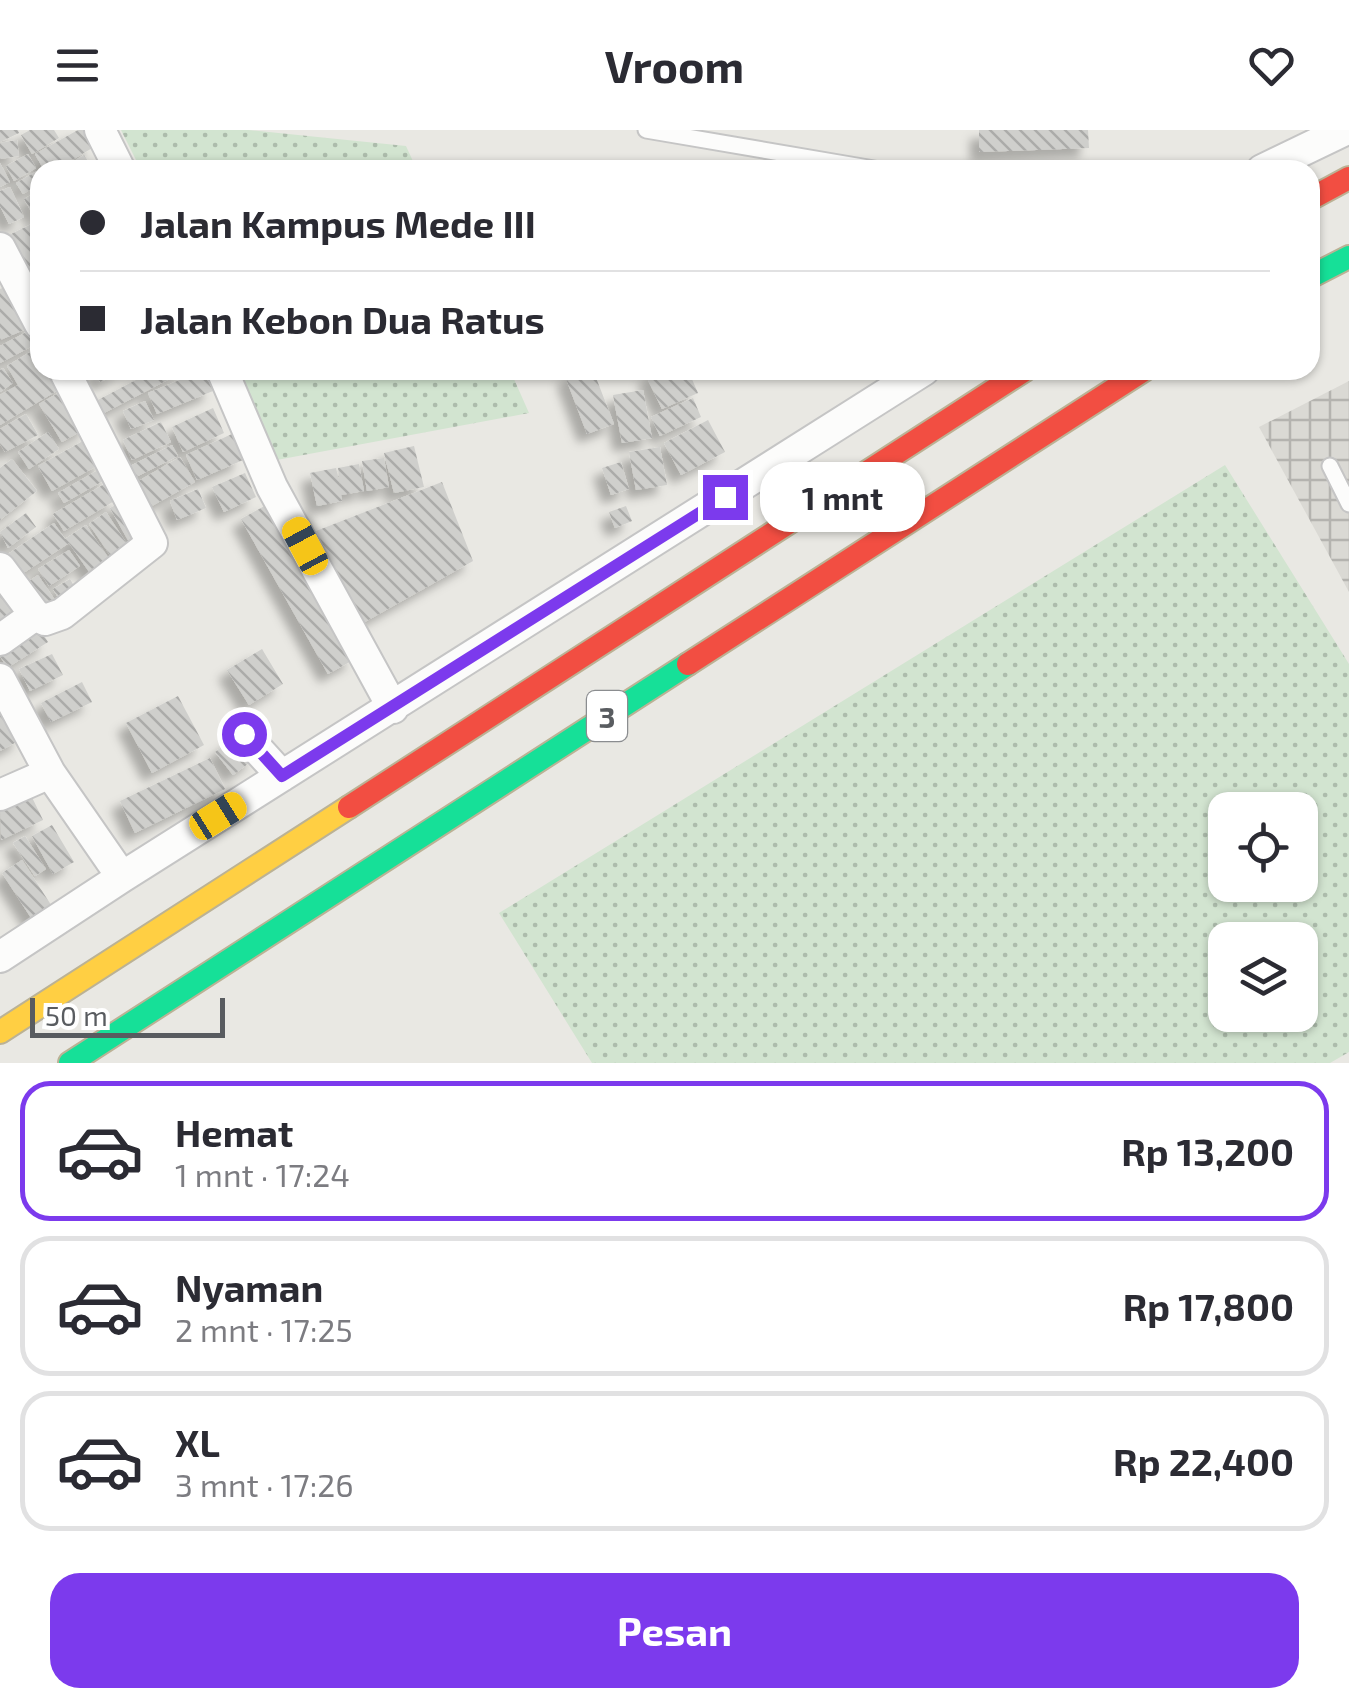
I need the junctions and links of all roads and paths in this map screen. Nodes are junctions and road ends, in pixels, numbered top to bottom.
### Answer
1 (100, 130) edge
2 (646, 130) edge
3 (1345, 130) edge
4 (694, 134) edge
5 (115, 160) edge
6 (828, 160) edge
7 (1283, 160) edge
8 (1349, 178) edge
9 (1320, 194) edge
10 (0, 248) edge
11 (1349, 256) edge
12 (1320, 272) edge
13 (30, 305) edge
14 (69, 380) edge
15 (226, 380) edge
16 (908, 380) edge
17 (1010, 380) edge
18 (1129, 380) edge
19 (1330, 466) dead end
20 (1349, 504) edge
21 (0, 568) edge
22 (34, 615) junction
23 (0, 640) edge
24 (0, 679) edge
25 (393, 708) junction
26 (240, 730) dead end
27 (50, 773) junction
28 (282, 776) junction
29 (0, 796) edge
30 (122, 876) junction
31 (0, 957) edge
32 (0, 1032) edge
33 (70, 1063) edge

1 - 5 street
2 - 4 lane
3 - 7 street
4 - 6 lane
8 - 9 highway
10 - 13 street
11 - 12 highway
14 - 22 street
15 - 25 street
16 - 25 street
17 - 32 highway, 3
18 - 33 highway, 3
19 - 20 lane
21 - 22 street
22 - 23 street
24 - 27 street
25 - 28 street
26 - 28 street
27 - 29 street
27 - 30 street
28 - 30 street
30 - 31 street

